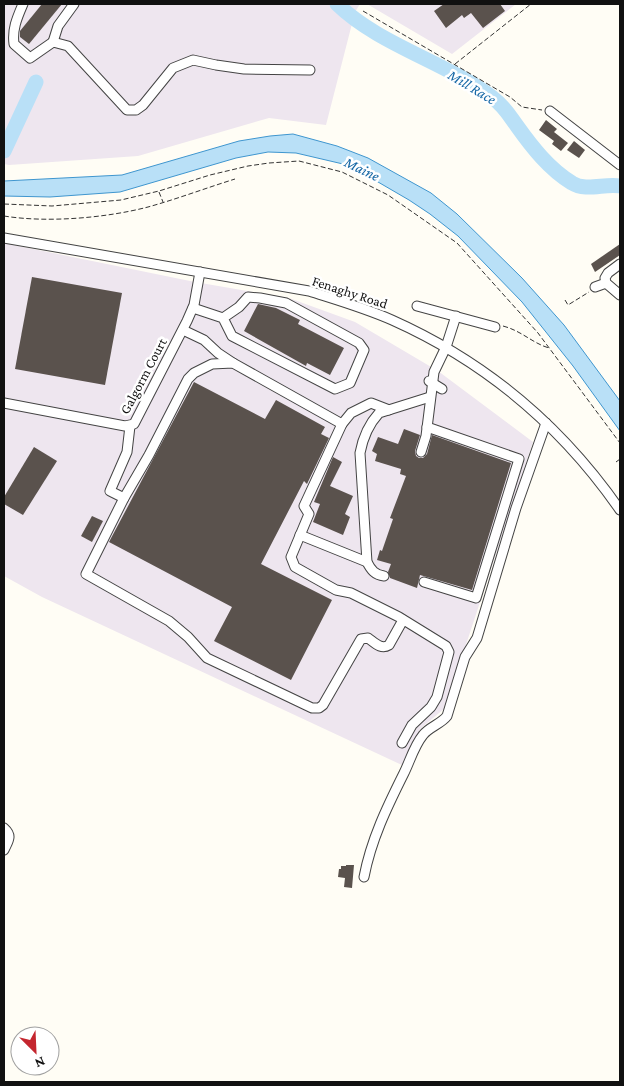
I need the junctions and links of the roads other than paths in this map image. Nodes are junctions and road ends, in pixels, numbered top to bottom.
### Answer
1 (23, 4) edge
2 (74, 4) edge
3 (53, 42) junction
4 (310, 70) dead end
5 (550, 111) road end
6 (620, 166) edge
7 (4, 238) edge
8 (620, 264) edge
9 (200, 272) junction
10 (606, 283) junction
11 (595, 287) road end
12 (620, 295) edge
13 (416, 306) dead end
14 (193, 308) junction
15 (456, 316) junction
16 (223, 318) junction
17 (495, 327) road end
18 (183, 330) junction
19 (446, 347) junction
20 (233, 363) junction
21 (430, 381) junction
22 (442, 389) dead end
23 (430, 397) junction
24 (4, 403) edge
25 (390, 410) junction
26 (546, 423) junction
27 (342, 424) junction
28 (130, 426) junction
29 (427, 427) junction
30 (421, 452) dead end
31 (620, 491) edge
32 (124, 498) junction
33 (612, 498) junction
34 (620, 510) edge
35 (300, 535) junction
36 (367, 562) junction
37 (384, 576) dead end
38 (424, 582) dead end
39 (403, 620) junction
40 (402, 743) dead end
41 (4, 828) edge
42 (4, 850) edge
43 (364, 877) dead end

1 - 3 street
2 - 3 street
3 - 4 street
5 - 6 street
7 - 9 street, Fenaghy Road
8 - 10 street
9 - 14 street, Galgorm Court
9 - 19 street, Fenaghy Road
10 - 11 street
10 - 12 street
13 - 15 street
14 - 16 street
14 - 18 street, Galgorm Court
15 - 17 street
15 - 19 street
16 - 16 street
18 - 20 street
18 - 28 street, Galgorm Court
19 - 21 street
19 - 26 street, Fenaghy Road
20 - 27 street
20 - 32 street
21 - 22 street
21 - 23 street
23 - 25 street
23 - 29 street
24 - 28 street, Galgorm Court
25 - 27 street
25 - 36 street
26 - 33 street, Fenaghy Road
26 - 43 street
27 - 35 street
28 - 32 street
29 - 30 street
29 - 38 street
31 - 33 street
32 - 39 street
33 - 34 street, Fenaghy Road
35 - 36 street
35 - 39 street
36 - 37 street
39 - 40 street
41 - 42 street

